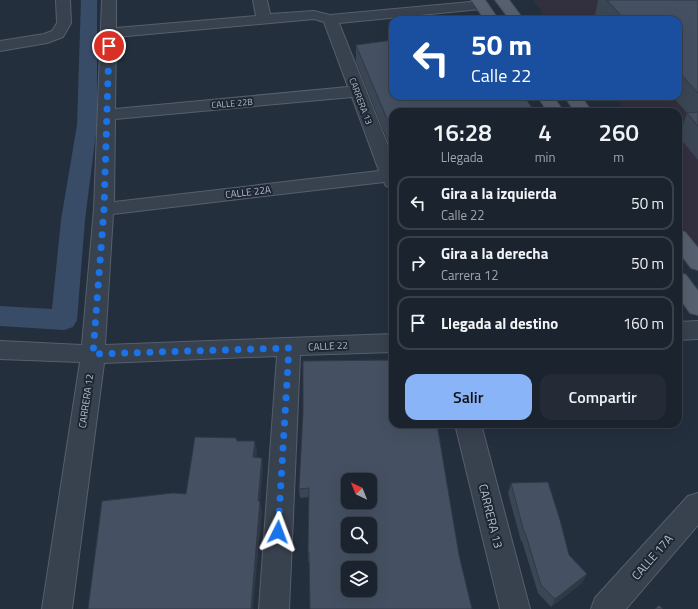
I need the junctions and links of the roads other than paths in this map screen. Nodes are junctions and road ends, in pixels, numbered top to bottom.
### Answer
1 (63, 0) edge
2 (109, 0) edge
3 (260, 0) edge
4 (502, 0) edge
5 (480, 3) edge
6 (489, 16) edge
7 (514, 16) edge
8 (264, 19) junction
9 (330, 19) junction
10 (109, 33) junction
11 (0, 46) edge
12 (358, 91) junction
13 (107, 115) junction
14 (389, 169) edge
15 (389, 177) edge
16 (104, 209) junction
17 (682, 242) edge
18 (698, 263) edge
19 (682, 285) edge
20 (698, 307) edge
21 (698, 330) edge
22 (682, 331) edge
23 (389, 343) edge
24 (289, 348) junction
25 (0, 350) edge
26 (93, 354) junction
27 (469, 428) edge
28 (698, 504) edge
29 (57, 609) edge
30 (274, 609) edge
31 (515, 609) edge
32 (606, 609) edge

1 - 11 street
2 - 10 street, CARRERA 12
3 - 8 street
4 - 7 main road
5 - 6 main road
5 - 9 street
8 - 9 street
8 - 10 street
9 - 12 street, CARRERA 13
10 - 13 street, CARRERA 12
12 - 13 street, CALLE 22B
12 - 14 street, CARRERA 13
13 - 16 street, CARRERA 12
15 - 16 street, CALLE 22A
16 - 26 street, CARRERA 12
17 - 18 main road
19 - 20 main road
21 - 22 street
23 - 24 street, CALLE 22
24 - 26 street, CALLE 22
24 - 30 street
25 - 26 street, CALLE 22
26 - 29 street, CARRERA 12
27 - 31 street, CARRERA 13
28 - 32 street, CALLE 17A

